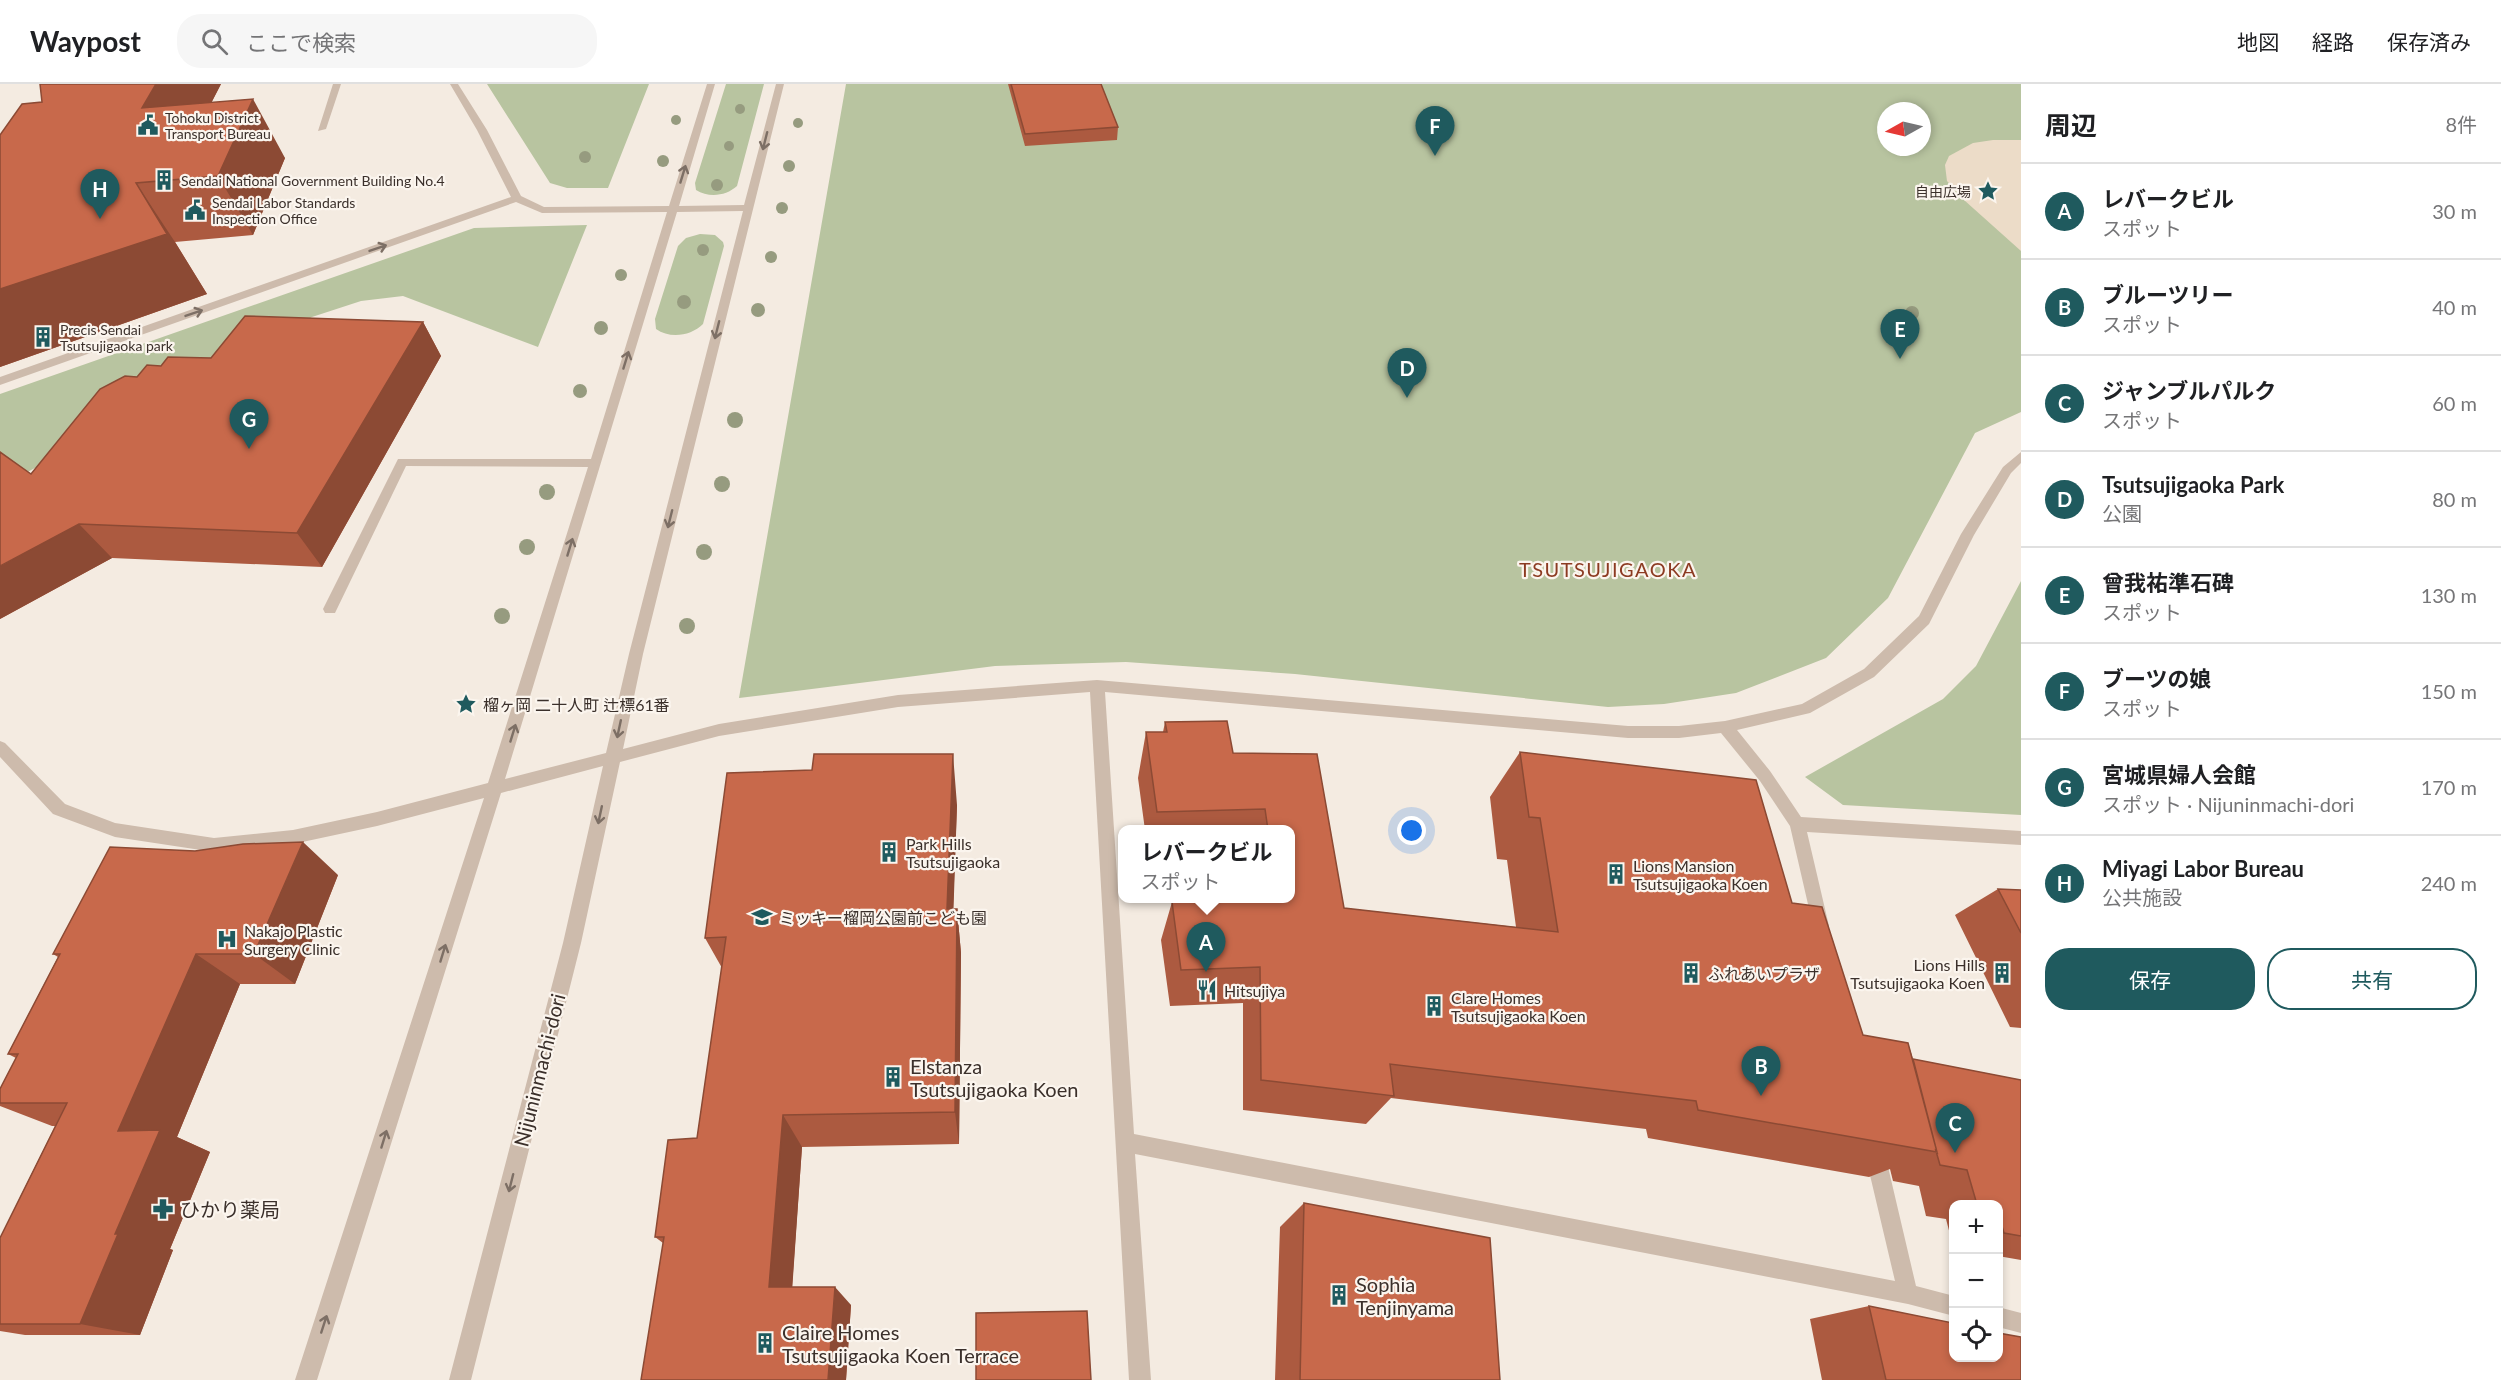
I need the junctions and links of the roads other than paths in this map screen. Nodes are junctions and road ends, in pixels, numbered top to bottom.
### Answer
1 (337, 84) edge
2 (454, 84) edge
3 (711, 84) edge
4 (780, 84) edge
5 (321, 129) dead end
6 (517, 198) junction
7 (672, 208) junction
8 (747, 208) junction
9 (0, 381) edge
10 (2021, 456) edge
11 (595, 463) junction
12 (330, 609) dead end
13 (1097, 686) junction
14 (1725, 727) junction
15 (0, 747) edge
16 (613, 758) junction
17 (495, 789) junction
18 (1797, 824) junction
19 (2021, 838) edge
20 (1824, 940) edge
21 (1871, 1134) edge
22 (1125, 1142) junction
23 (1908, 1294) junction
24 (1949, 1305) edge
25 (2003, 1318) edge
26 (2021, 1323) edge
27 (306, 1380) edge
28 (460, 1380) edge
29 (1140, 1380) edge

1 - 5 street
2 - 6 street
7 -> 3 street
4 -> 8 street, Nijuninmachi-dori
6 - 7 street
9 -> 6 street
7 - 8 street
11 -> 7 street
8 -> 16 street, Nijuninmachi-dori
10 - 14 street
11 - 12 street
17 -> 11 street
13 - 14 street
13 - 16 street
13 - 22 street
14 - 18 street
15 - 17 street
16 - 17 street
16 -> 28 street, Nijuninmachi-dori
27 -> 17 street
18 - 19 street
18 - 20 street
21 - 23 street
22 - 23 street
22 - 29 street
23 - 24 street
25 - 26 street

